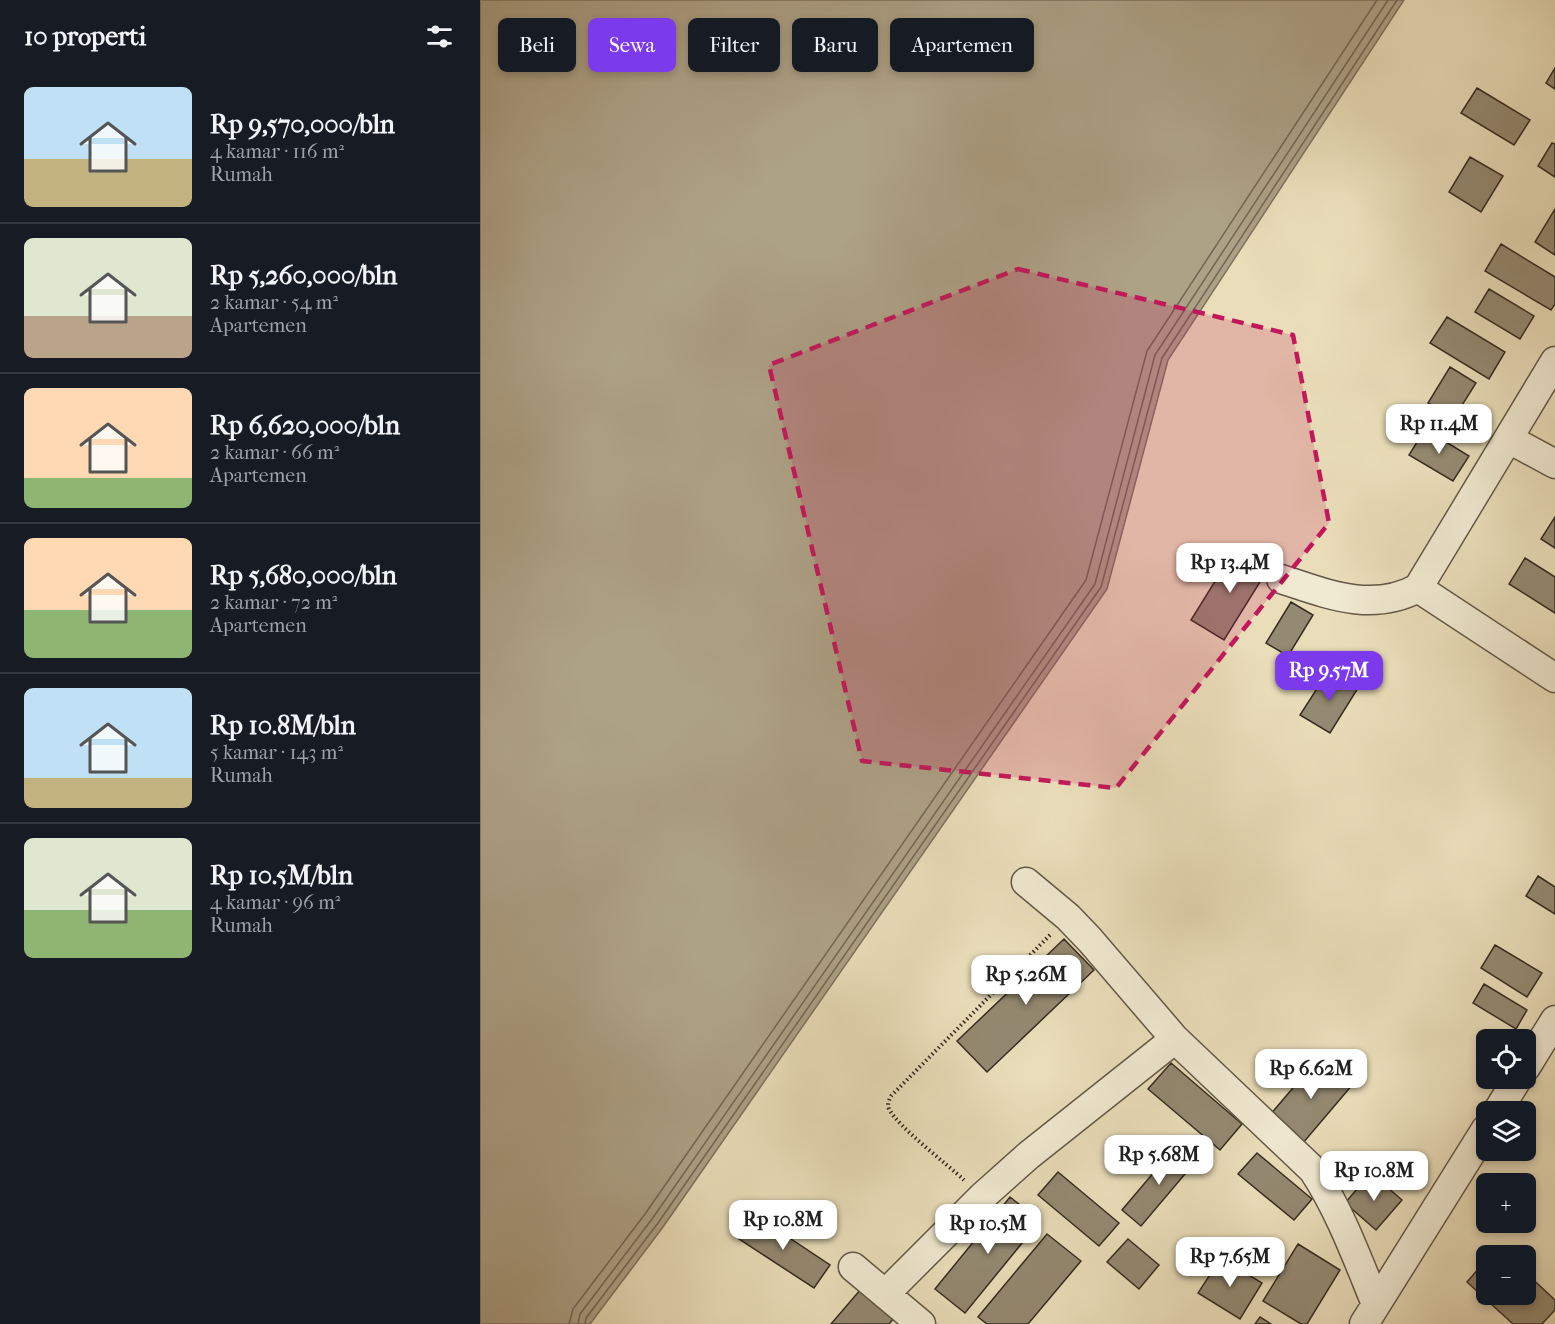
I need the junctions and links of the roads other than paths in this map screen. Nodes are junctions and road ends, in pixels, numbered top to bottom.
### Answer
1 (1555, 361) edge
2 (1509, 439) junction
3 (1555, 464) edge
4 (1281, 579) dead end
5 (1418, 588) junction
6 (1555, 678) edge
7 (1026, 882) dead end
8 (1555, 1020) edge
9 (1175, 1039) junction
10 (1536, 1051) edge
11 (1476, 1145) edge
12 (854, 1267) dead end
13 (885, 1294) junction
14 (1370, 1314) edge
15 (921, 1324) edge

1 - 2 street
2 - 3 street
2 - 5 street
4 - 5 street
5 - 6 street
7 - 9 street
8 - 10 street
9 - 13 street
9 - 14 street
11 - 14 street
12 - 13 street
13 - 15 street

